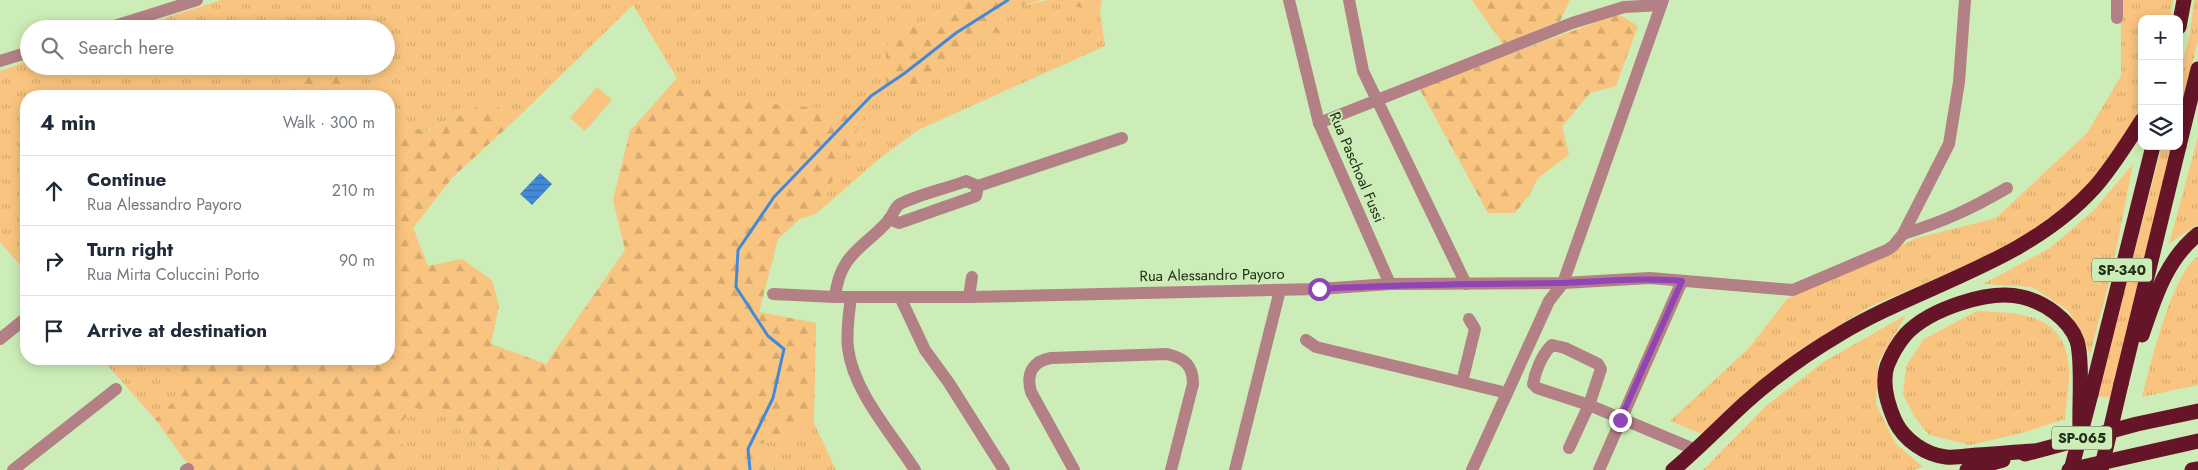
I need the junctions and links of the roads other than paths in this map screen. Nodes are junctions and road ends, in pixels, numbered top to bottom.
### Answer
1 (198, 0) edge
2 (1289, 0) edge
3 (1349, 0) edge
4 (1964, 0) edge
5 (2117, 0) edge
6 (2184, 0) edge
7 (1662, 3) edge
8 (2181, 15) edge
9 (2117, 18) dead end
10 (134, 20) edge
11 (20, 55) edge
12 (0, 61) edge
13 (2198, 69) edge
14 (1376, 100) junction
15 (1319, 124) junction
16 (2138, 126) edge
17 (2183, 130) edge
18 (1122, 138) dead end
19 (2152, 150) edge
20 (2178, 150) edge
21 (2007, 188) dead end
22 (1903, 234) junction
23 (2198, 234) edge
24 (972, 277) dead end
25 (1682, 281) junction
26 (1563, 282) junction
27 (1390, 284) junction
28 (1466, 284) junction
29 (1280, 290) junction
30 (773, 294) dead end
31 (969, 296) junction
32 (835, 297) junction
33 (851, 297) junction
34 (900, 297) junction
35 (1469, 319) dead end
36 (20, 323) edge
37 (0, 339) edge
38 (1306, 340) dead end
39 (1462, 382) junction
40 (2121, 384) junction
41 (116, 388) dead end
42 (1507, 393) junction
43 (2198, 401) edge
44 (1589, 405) junction
45 (2198, 411) edge
46 (1620, 420) junction
47 (2137, 424) junction
48 (2080, 434) junction
49 (2198, 441) edge
50 (1569, 448) dead end
51 (1696, 450) junction
52 (2034, 451) junction
53 (2198, 469) edge
54 (13, 470) edge
55 (915, 470) edge
56 (1004, 470) edge
57 (1074, 470) edge
58 (1171, 470) edge
59 (1235, 470) edge
60 (1472, 470) edge
61 (1599, 470) edge
62 (1673, 470) edge
63 (1967, 470) edge
64 (2070, 470) edge
65 (2101, 470) edge
66 (2192, 470) edge

1 - 10 street
2 - 15 street, Rua Paschoal Fussi
3 - 14 street
4 - 22 street
5 - 9 street
6 - 8 highway
7 - 14 street
7 - 26 street
11 - 12 street
13 - 17 highway, SP-340
14 - 15 street
14 - 28 street
15 - 27 street, Rua Paschoal Fussi
16 - 51 highway
18 - 32 street
19 - 48 highway, SP-340, bridge
20 - 40 highway, SP-340
21 - 22 street
22 - 25 street, Rua Alessandro Payoro
23 - 40 highway
24 - 31 street
25 - 26 street, Rua Alessandro Payoro
25 - 46 street
26 - 28 street, Rua Alessandro Payoro
26 - 42 street
27 - 28 street, Rua Alessandro Payoro
27 - 29 street, Rua Alessandro Payoro
29 - 31 street, Rua Alessandro Payoro
29 - 59 street
30 - 32 street, Rua Alessandro Payoro
31 - 34 street, Rua Alessandro Payoro
32 - 33 street, Rua Alessandro Payoro
33 - 34 street, Rua Alessandro Payoro
33 - 55 street
34 - 56 street
35 - 39 street
36 - 37 street
38 - 39 street
39 - 42 street
40 - 65 highway, bridge
41 - 54 street
42 - 60 street
43 - 47 highway
44 - 44 street
44 - 46 street
44 - 50 street
45 - 47 highway, SP-065
46 - 51 street
46 - 61 street
47 - 52 highway, SP-065
48 - 52 highway
48 - 64 highway, bridge
49 - 64 highway, SP-065
51 - 62 highway
52 - 63 highway, SP-065
53 - 66 highway
57 - 58 street

